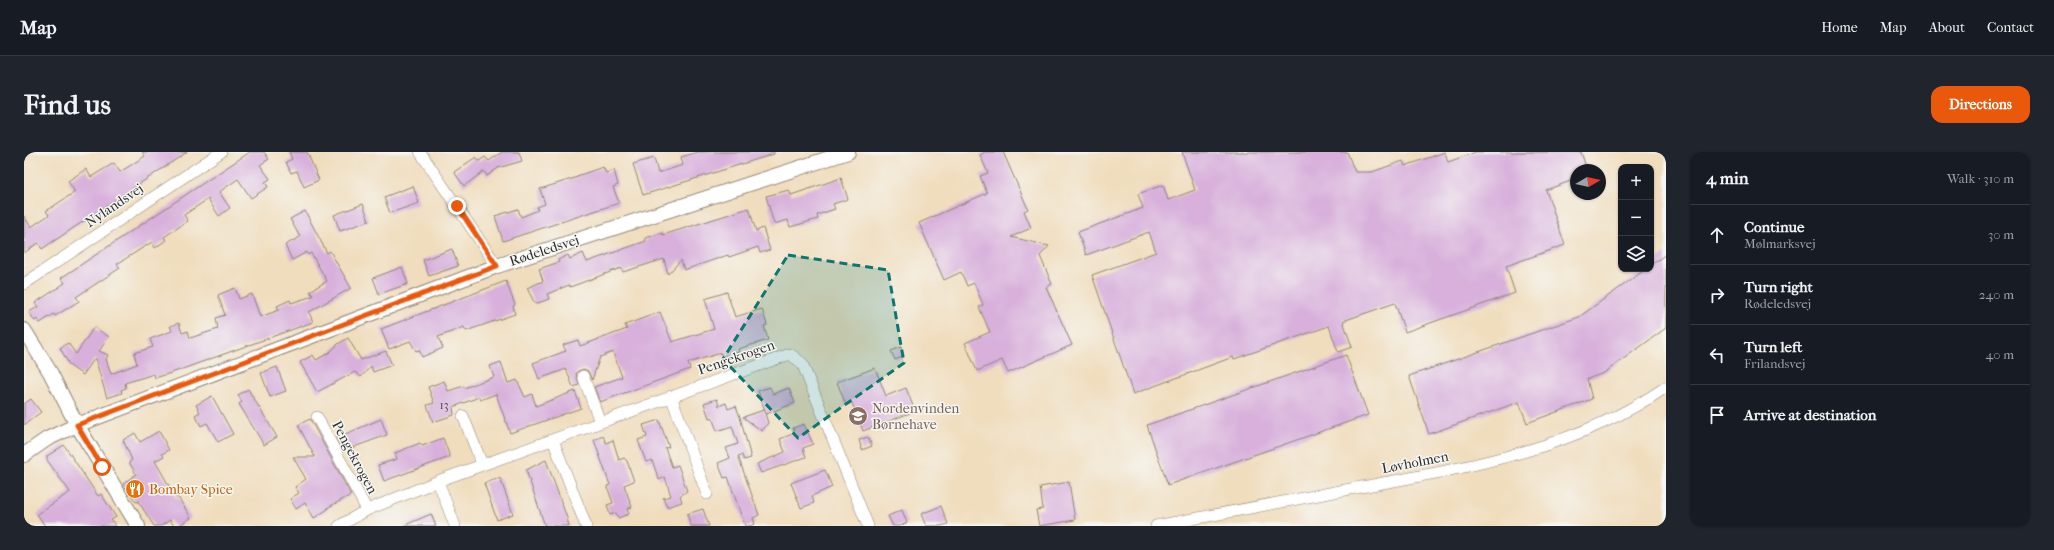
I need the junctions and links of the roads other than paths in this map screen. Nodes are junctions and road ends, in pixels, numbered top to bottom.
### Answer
1 (221, 152) edge
2 (420, 152) edge
3 (848, 152) edge
4 (497, 266) junction
5 (24, 284) edge
6 (24, 330) edge
7 (583, 376) dead end
8 (1666, 388) edge
9 (671, 396) junction
10 (463, 416) dead end
11 (317, 417) dead end
12 (600, 422) junction
13 (77, 425) junction
14 (553, 440) junction
15 (24, 455) edge
16 (482, 464) junction
17 (438, 481) junction
18 (708, 494) dead end
19 (367, 510) junction
20 (138, 526) edge
21 (339, 526) edge
22 (455, 526) edge
23 (586, 526) edge
24 (868, 526) edge
25 (1156, 526) edge

1 - 5 street, Nylandsvej
2 - 4 street
3 - 4 street, Rødeledsvej
4 - 13 street, Rødeledsvej
6 - 13 street
7 - 12 street
8 - 25 street, Løvholmen
9 - 12 street, Pengekrogen
9 - 18 street
9 - 24 street, Pengekrogen
10 - 16 street
11 - 19 street, Pengekrogen
12 - 14 street, Pengekrogen
13 - 15 street, Rødeledsvej
13 - 20 street
14 - 16 street, Pengekrogen
14 - 23 street
16 - 17 street, Pengekrogen
17 - 19 street, Pengekrogen
17 - 22 street
19 - 21 street, Pengekrogen

